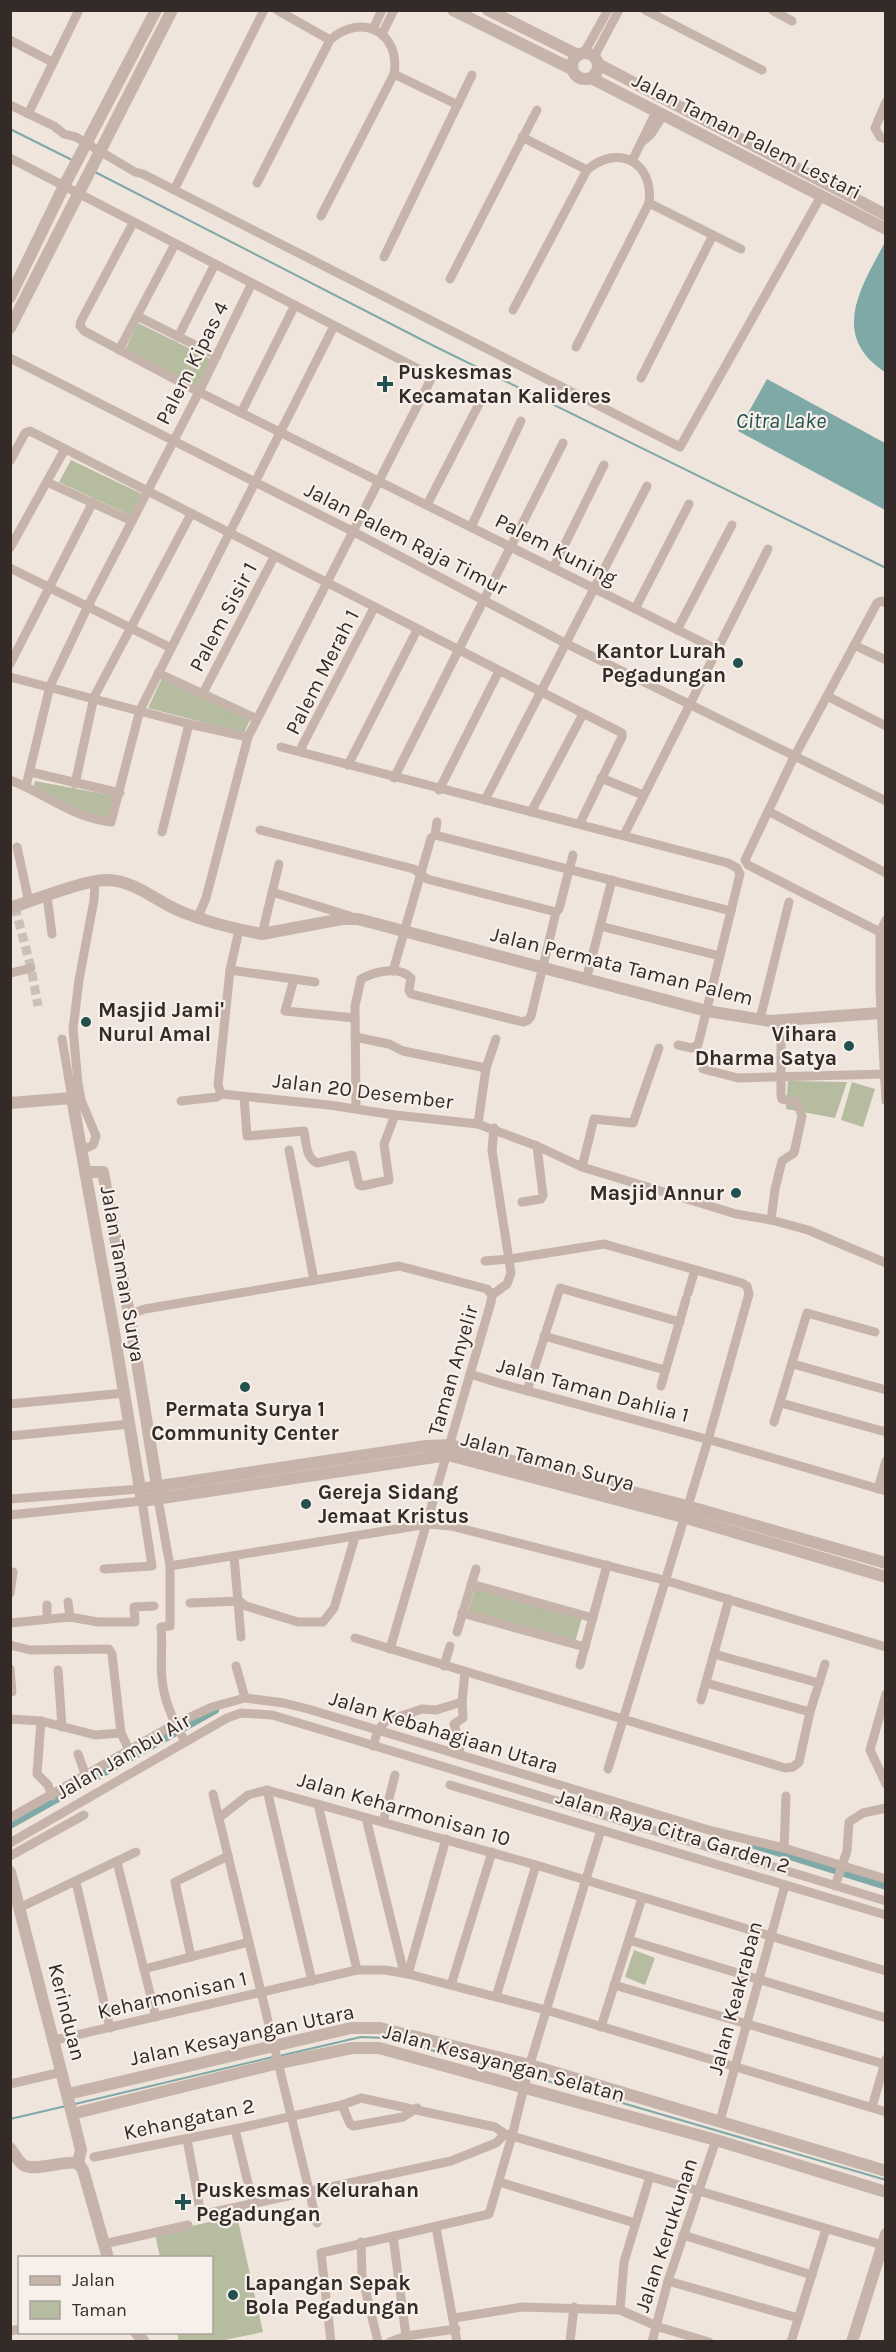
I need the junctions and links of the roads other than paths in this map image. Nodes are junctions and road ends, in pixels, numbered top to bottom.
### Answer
1 (78, 10) edge
2 (156, 10) edge
3 (172, 10) edge
4 (264, 10) edge
5 (277, 10) edge
6 (382, 10) edge
7 (394, 10) edge
8 (453, 10) edge
9 (488, 10) edge
10 (608, 10) edge
11 (619, 10) edge
12 (772, 10) edge
13 (648, 11) edge
14 (792, 21) dead end
15 (373, 29) junction
16 (382, 34) junction
17 (10, 40) edge
18 (330, 40) junction
19 (588, 57) junction
20 (52, 62) junction
21 (572, 69) junction
22 (762, 70) dead end
23 (394, 74) junction
24 (472, 75) dead end
25 (591, 78) junction
26 (885, 102) edge
27 (10, 105) edge
28 (458, 105) junction
29 (537, 110) dead end
30 (659, 113) junction
31 (28, 114) junction
32 (522, 137) junction
33 (885, 139) edge
34 (81, 140) junction
35 (101, 152) junction
36 (12, 161) edge
37 (632, 161) junction
38 (587, 170) junction
39 (258, 183) dead end
40 (64, 186) junction
41 (174, 190) junction
42 (78, 194) junction
43 (821, 196) junction
44 (649, 202) junction
45 (885, 215) edge
46 (321, 216) dead end
47 (133, 223) junction
48 (885, 229) edge
49 (713, 235) junction
50 (175, 244) junction
51 (741, 249) dead end
52 (384, 257) dead end
53 (215, 264) junction
54 (450, 279) dead end
55 (252, 283) junction
56 (10, 297) edge
57 (295, 305) junction
58 (513, 310) dead end
59 (137, 316) junction
60 (334, 326) junction
61 (10, 328) edge
62 (178, 337) junction
63 (576, 347) dead end
64 (119, 350) junction
65 (217, 356) junction
66 (10, 358) edge
67 (641, 378) dead end
68 (199, 392) junction
69 (481, 400) dead end
70 (241, 413) junction
71 (521, 421) dead end
72 (280, 431) junction
73 (173, 442) junction
74 (563, 443) dead end
75 (65, 449) junction
76 (10, 460) edge
77 (604, 465) dead end
78 (378, 480) junction
79 (47, 482) junction
80 (256, 482) junction
81 (647, 486) dead end
82 (147, 491) junction
83 (93, 502) junction
84 (689, 504) dead end
85 (427, 505) junction
86 (191, 514) junction
87 (132, 521) junction
88 (732, 525) dead end
89 (471, 527) junction
90 (352, 531) junction
91 (229, 534) junction
92 (512, 547) junction
93 (10, 548) edge
94 (768, 549) dead end
95 (274, 557) junction
96 (10, 568) edge
97 (553, 568) junction
98 (325, 583) junction
99 (49, 588) junction
100 (594, 588) junction
101 (483, 599) junction
102 (883, 602) edge
103 (88, 606) junction
104 (375, 608) junction
105 (635, 609) junction
106 (131, 627) junction
107 (417, 630) junction
108 (677, 630) junction
109 (565, 642) junction
110 (854, 645) junction
111 (171, 648) junction
112 (457, 650) junction
113 (718, 650) junction
114 (885, 660) edge
115 (10, 664) edge
116 (499, 671) junction
117 (158, 673) junction
118 (10, 677) edge
119 (50, 686) junction
120 (540, 692) junction
121 (203, 693) junction
122 (827, 696) junction
123 (94, 697) junction
124 (690, 703) junction
125 (140, 710) junction
126 (583, 714) junction
127 (257, 719) junction
128 (189, 724) junction
129 (885, 726) edge
130 (248, 737) junction
131 (281, 747) dead end
132 (302, 751) junction
133 (791, 756) junction
134 (348, 765) junction
135 (30, 772) junction
136 (394, 778) junction
137 (601, 778) junction
138 (10, 780) edge
139 (75, 784) junction
140 (26, 786) junction
141 (439, 790) junction
142 (120, 793) junction
143 (643, 795) junction
144 (484, 800) junction
145 (885, 801) edge
146 (768, 811) junction
147 (531, 812) junction
148 (436, 822) dead end
149 (582, 824) junction
150 (260, 830) dead end
151 (162, 832) dead end
152 (435, 835) junction
153 (624, 835) junction
154 (17, 847) dead end
155 (573, 855) dead end
156 (279, 864) dead end
157 (570, 869) junction
158 (885, 873) edge
159 (422, 874) junction
160 (612, 880) junction
161 (95, 882) junction
162 (272, 892) junction
163 (48, 896) junction
164 (29, 902) junction
165 (789, 902) dead end
166 (10, 908) edge
167 (730, 911) junction
168 (556, 912) junction
169 (202, 918) junction
170 (358, 919) junction
171 (885, 920) edge
172 (600, 926) junction
173 (239, 930) junction
174 (405, 931) junction
175 (880, 932) junction
176 (52, 934) dead end
177 (262, 934) junction
178 (720, 956) junction
179 (31, 968) dead end
180 (542, 968) junction
181 (230, 970) junction
182 (393, 971) junction
183 (11, 973) edge
184 (294, 979) junction
185 (586, 980) junction
186 (315, 982) dead end
187 (707, 1011) junction
188 (884, 1013) edge
189 (355, 1018) junction
190 (760, 1019) junction
191 (781, 1020) junction
192 (355, 1037) junction
193 (62, 1039) dead end
194 (495, 1039) dead end
195 (678, 1045) dead end
196 (658, 1048) dead end
197 (486, 1068) junction
198 (703, 1069) dead end
199 (885, 1074) edge
200 (782, 1078) junction
201 (221, 1094) junction
202 (244, 1097) junction
203 (72, 1098) junction
204 (181, 1101) dead end
205 (885, 1101) edge
206 (10, 1103) edge
207 (356, 1108) junction
208 (395, 1115) junction
209 (478, 1124) junction
210 (494, 1128) junction
211 (537, 1146) junction
212 (82, 1150) junction
213 (289, 1150) dead end
214 (582, 1167) junction
215 (86, 1172) junction
216 (522, 1202) dead end
217 (771, 1220) junction
218 (510, 1259) junction
219 (485, 1261) dead end
220 (885, 1263) edge
221 (695, 1270) junction
222 (314, 1280) junction
223 (492, 1295) junction
224 (130, 1319) junction
225 (680, 1322) junction
226 (875, 1332) dead end
227 (544, 1336) junction
228 (793, 1364) junction
229 (665, 1370) junction
230 (470, 1374) junction
231 (661, 1386) dead end
232 (885, 1390) edge
233 (527, 1391) junction
234 (125, 1393) junction
235 (781, 1403) junction
236 (10, 1404) edge
237 (774, 1422) dead end
238 (130, 1424) junction
239 (885, 1432) edge
240 (10, 1436) edge
241 (708, 1440) junction
242 (449, 1450) junction
243 (885, 1461) edge
244 (882, 1490) edge
245 (158, 1493) junction
246 (141, 1495) junction
247 (10, 1499) edge
248 (685, 1512) junction
249 (10, 1515) edge
250 (428, 1524) junction
251 (355, 1537) junction
252 (234, 1556) junction
253 (885, 1563) edge
254 (607, 1565) junction
255 (170, 1566) junction
256 (104, 1569) dead end
257 (476, 1569) dead end
258 (13, 1572) dead end
259 (885, 1577) edge
260 (664, 1580) junction
261 (471, 1584) junction
262 (10, 1593) edge
263 (729, 1599) junction
264 (239, 1601) junction
265 (68, 1602) dead end
266 (190, 1603) dead end
267 (47, 1605) dead end
268 (154, 1606) dead end
269 (462, 1613) junction
270 (70, 1617) junction
271 (593, 1618) junction
272 (47, 1619) junction
273 (10, 1623) edge
274 (456, 1632) dead end
275 (241, 1637) dead end
276 (355, 1638) dead end
277 (10, 1645) edge
278 (450, 1646) dead end
279 (585, 1647) junction
280 (885, 1647) edge
281 (390, 1649) junction
282 (714, 1654) junction
283 (825, 1664) dead end
284 (444, 1665) junction
285 (580, 1665) dead end
286 (236, 1666) dead end
287 (10, 1669) edge
288 (58, 1670) dead end
289 (465, 1672) junction
290 (706, 1683) junction
291 (819, 1683) junction
292 (10, 1692) edge
293 (885, 1694) edge
294 (245, 1698) junction
295 (701, 1700) dead end
296 (462, 1702) junction
297 (258, 1706) junction
298 (810, 1712) junction
299 (10, 1719) edge
300 (624, 1720) junction
301 (41, 1721) junction
302 (176, 1725) junction
303 (62, 1727) junction
304 (341, 1727) junction
305 (121, 1732) junction
306 (376, 1737) junction
307 (184, 1740) junction
308 (129, 1750) junction
309 (78, 1754) dead end
310 (459, 1755) junction
311 (478, 1768) junction
312 (608, 1768) dead end
313 (396, 1775) dead end
314 (86, 1776) junction
315 (885, 1784) edge
316 (450, 1785) dead end
317 (267, 1790) junction
318 (213, 1794) dead end
319 (52, 1796) junction
320 (786, 1796) dead end
321 (318, 1804) junction
322 (628, 1807) junction
323 (885, 1808) edge
324 (84, 1815) dead end
325 (10, 1818) edge
326 (219, 1818) junction
327 (366, 1818) junction
328 (624, 1821) junction
329 (383, 1822) junction
330 (601, 1830) junction
331 (712, 1832) junction
332 (446, 1839) junction
333 (10, 1843) edge
334 (707, 1846) junction
335 (784, 1848) junction
336 (136, 1852) dead end
337 (492, 1852) junction
338 (10, 1856) edge
339 (228, 1856) junction
340 (117, 1862) junction
341 (536, 1865) junction
342 (842, 1865) junction
343 (10, 1872) edge
344 (885, 1879) edge
345 (586, 1881) junction
346 (76, 1882) junction
347 (13, 1885) edge
348 (785, 1885) junction
349 (836, 1886) junction
350 (642, 1898) junction
351 (885, 1901) edge
352 (21, 1907) junction
353 (885, 1915) edge
354 (771, 1937) junction
355 (628, 1940) junction
356 (249, 1942) junction
357 (191, 1957) junction
358 (144, 1969) junction
359 (357, 1970) junction
360 (885, 1971) edge
361 (406, 1974) junction
362 (760, 1979) junction
363 (312, 1981) junction
364 (451, 1985) junction
365 (614, 1985) junction
366 (262, 1993) junction
367 (496, 1997) junction
368 (546, 2010) junction
369 (156, 2017) junction
370 (885, 2018) edge
371 (747, 2023) junction
372 (601, 2027) junction
373 (110, 2028) junction
374 (55, 2040) junction
375 (275, 2045) junction
376 (885, 2061) edge
377 (279, 2063) junction
378 (529, 2066) junction
379 (735, 2068) junction
380 (62, 2072) junction
381 (10, 2084) edge
382 (524, 2086) junction
383 (68, 2096) junction
384 (342, 2105) junction
385 (872, 2107) junction
386 (417, 2108) junction
387 (885, 2112) edge
388 (72, 2113) junction
389 (291, 2116) junction
390 (720, 2121) junction
391 (235, 2129) junction
392 (508, 2135) junction
393 (187, 2139) junction
394 (716, 2140) junction
395 (10, 2148) edge
396 (94, 2157) dead end
397 (78, 2163) junction
398 (885, 2171) edge
399 (650, 2176) junction
400 (500, 2182) junction
401 (697, 2191) junction
402 (309, 2192) junction
403 (885, 2192) edge
404 (254, 2204) junction
405 (317, 2223) dead end
406 (634, 2223) junction
407 (188, 2225) dead end
408 (436, 2227) junction
409 (826, 2229) junction
410 (683, 2235) junction
411 (393, 2236) junction
412 (361, 2242) junction
413 (884, 2242) edge
414 (104, 2244) junction
415 (107, 2256) edge
416 (812, 2275) junction
417 (668, 2281) junction
418 (574, 2307) junction
419 (620, 2310) junction
420 (454, 2318) junction
421 (798, 2318) junction
422 (655, 2325) junction
423 (456, 2329) junction
424 (406, 2336) junction
425 (704, 2341) edge
426 (331, 2342) edge
427 (378, 2342) edge
428 (390, 2342) edge
429 (457, 2342) edge
430 (570, 2342) edge
431 (652, 2342) edge
432 (791, 2342) edge
433 (852, 2342) edge

1 - 20 street
2 - 34 street
3 - 35 street
4 - 41 street
5 - 18 street
6 - 15 street
7 - 16 street
8 - 21 street
9 - 19 street, Jalan Taman Palem Lestari
10 - 19 street
11 - 19 street
12 - 14 street
13 - 22 street
15 - 16 street
15 - 18 street
16 - 23 street
17 - 20 street
18 - 39 street
19 - 21 street
19 - 25 street
19 - 45 street, Jalan Taman Palem Lestari
20 - 31 street
21 - 25 street
23 - 28 street
23 - 46 street
24 - 28 street
25 - 30 street, Jalan Taman Palem Lestari
26 - 33 street
27 - 31 street
28 - 52 street
29 - 32 street
30 - 37 street
30 - 43 street, Jalan Taman Palem Lestari
31 - 34 street
32 - 38 street
32 - 54 street
34 - 35 street
34 - 40 street
35 - 41 street
35 - 42 street
36 - 40 street
37 - 38 street
37 - 44 street
38 - 58 street
40 - 42 street
40 - 56 street
41 - 43 street
42 - 47 street
42 - 61 street
43 - 48 street, Jalan Taman Palem Lestari
44 - 49 street
44 - 63 street
47 - 50 street
47 - 64 street, Palem Kuning
49 - 51 street
49 - 67 street
50 - 53 street
50 - 59 street
53 - 55 street
53 - 62 street
55 - 57 street
55 - 65 street, Palem Kipas 4
57 - 60 street
57 - 70 street
59 - 62 street
59 - 64 street
60 - 72 street
60 - 78 street
62 - 65 street
64 - 68 street, Palem Kuning
65 - 68 street, Palem Kipas 4
66 - 73 street, Jalan Palem Raja Timur
68 - 70 street, Palem Kuning
68 - 73 street, Palem Kipas 4
69 - 85 street
70 - 72 street, Palem Kuning
71 - 89 street
72 - 78 street, Palem Kuning
72 - 80 street
73 - 80 street, Jalan Palem Raja Timur
73 - 82 street, Palem Kipas 4
74 - 92 street
75 - 76 street
75 - 79 street
75 - 82 street
77 - 97 street
78 - 85 street, Palem Kuning
78 - 90 street
79 - 83 street
79 - 93 street
80 - 90 street, Jalan Palem Raja Timur
80 - 91 street
81 - 100 street
82 - 86 street
82 - 87 street, Palem Kipas 4
83 - 87 street
83 - 99 street
84 - 105 street
85 - 89 street, Palem Kuning
86 - 91 street
86 - 106 street
87 - 103 street, Palem Kipas 4
88 - 108 street
89 - 92 street, Palem Kuning
90 - 98 street
90 - 101 street, Jalan Palem Raja Timur
91 - 95 street
91 - 111 street
92 - 97 street, Palem Kuning
92 - 101 street
94 - 113 street
95 - 98 street
95 - 121 street, Palem Sisir 1
96 - 99 street
97 - 100 street, Palem Kuning
98 - 104 street
98 - 127 street
99 - 103 street
99 - 115 street
100 - 105 street, Palem Kuning
100 - 109 street
101 - 109 street, Jalan Palem Raja Timur
101 - 112 street
102 - 110 street
103 - 106 street
103 - 119 street, Palem Kipas 4
104 - 107 street
104 - 132 street, Palem Merah 1
105 - 108 street, Palem Kuning
106 - 111 street
106 - 123 street
107 - 112 street
107 - 134 street
108 - 113 street, Palem Kuning
109 - 120 street
109 - 124 street, Jalan Palem Raja Timur
110 - 114 street
110 - 122 street
111 - 117 street
112 - 116 street
112 - 136 street
113 - 124 street
116 - 120 street
116 - 141 street
117 - 121 street
117 - 125 street
118 - 119 street
119 - 123 street
119 - 135 street, Palem Kipas 4
120 - 126 street
120 - 144 street
121 - 127 street
122 - 129 street
122 - 133 street
123 - 125 street
123 - 139 street
124 - 133 street, Jalan Palem Raja Timur
124 - 143 street
125 - 128 street
125 - 142 street
126 - 137 street
126 - 147 street
127 - 130 street
128 - 130 street
128 - 151 street
130 - 169 street
131 - 132 street
132 - 134 street
133 - 145 street, Jalan Palem Raja Timur
133 - 146 street
134 - 136 street
135 - 139 street
135 - 140 street, Palem Kipas 4
136 - 141 street
137 - 143 street
137 - 149 street
138 - 140 street
139 - 142 street
140 - 142 street
141 - 144 street
143 - 153 street
144 - 147 street
146 - 158 street
146 - 175 street
147 - 149 street
148 - 152 street
149 - 153 street
150 - 159 street
152 - 157 street
152 - 159 street
153 - 167 street
154 - 164 street
155 - 157 street
156 - 162 street
157 - 160 street
157 - 168 street
159 - 168 street
159 - 174 street
160 - 167 street
160 - 172 street
161 - 163 street
161 - 169 street
161 - 212 street
162 - 170 street
162 - 177 street
163 - 164 street
163 - 176 street
164 - 166 street
165 - 190 street
167 - 178 street
168 - 180 street
169 - 173 street
170 - 174 street, Jalan Permata Taman Palem
170 - 177 street, Jalan Permata Taman Palem
171 - 175 street
172 - 178 street
172 - 185 street
173 - 177 street
173 - 181 street
174 - 180 street, Jalan Permata Taman Palem
174 - 182 street
175 - 188 street
178 - 187 street
179 - 183 street
180 - 182 street
180 - 185 street, Jalan Permata Taman Palem
181 - 184 street
181 - 201 street
182 - 189 street
184 - 186 street
184 - 189 street
185 - 187 street, Jalan Permata Taman Palem
187 - 190 street, Jalan Permata Taman Palem
187 - 195 street
188 - 191 street, Jalan Permata Taman Palem
188 - 199 street
189 - 192 street
190 - 191 street, Jalan Permata Taman Palem
191 - 200 street
192 - 197 street
192 - 207 street
193 - 203 street, Jalan Taman Surya
194 - 197 street
196 - 214 street
197 - 209 street
198 - 200 street
199 - 200 street
199 - 205 street
200 - 217 street
201 - 202 street, Jalan 20 Desember
201 - 204 street, Jalan 20 Desember
202 - 207 street, Jalan 20 Desember
202 - 208 street
203 - 206 street
203 - 212 street, Jalan Taman Surya
207 - 208 street, Jalan 20 Desember
208 - 209 street, Jalan 20 Desember
209 - 210 street, Jalan 20 Desember
210 - 211 street, Jalan 20 Desember
210 - 218 street
211 - 214 street, Jalan 20 Desember
211 - 216 street
212 - 215 street, Jalan Taman Surya
213 - 222 street
214 - 217 street, Jalan 20 Desember
215 - 224 street, Jalan Taman Surya
215 - 234 street, Jalan Taman Surya
217 - 220 street, Jalan 20 Desember
218 - 219 street
218 - 221 street
218 - 223 street
221 - 225 street
221 - 241 street
222 - 223 street
222 - 224 street
223 - 230 street, Taman Anyelir
224 - 245 street, Jalan Taman Surya
225 - 227 street
225 - 229 street
226 - 228 street
227 - 229 street
227 - 233 street
228 - 232 street
228 - 235 street
229 - 231 street
230 - 233 street, Jalan Taman Dahlia 1
230 - 242 street, Taman Anyelir
233 - 241 street, Jalan Taman Dahlia 1
234 - 236 street
234 - 238 street, Jalan Taman Surya
235 - 237 street
235 - 239 street
238 - 240 street
238 - 246 street, Jalan Taman Surya
241 - 244 street, Jalan Taman Dahlia 1
241 - 248 street
242 - 245 street, Jalan Taman Surya
242 - 248 street, Jalan Taman Surya
242 - 250 street, Taman Anyelir
243 - 244 street
245 - 246 street, Jalan Taman Surya
245 - 255 street, Jalan Taman Surya
246 - 247 street, Jalan Taman Surya
246 - 249 street, Jalan Taman Surya
246 - 256 street, Jalan Taman Surya
248 - 253 street, Jalan Taman Surya
248 - 259 street, Jalan Taman Surya
248 - 260 street
250 - 251 street
250 - 254 street
250 - 281 street, Taman Anyelir
251 - 252 street
251 - 264 street
252 - 255 street
252 - 264 street
254 - 260 street
254 - 271 street
255 - 302 street, Jalan Taman Surya
257 - 261 street
258 - 262 street
260 - 263 street
260 - 300 street
261 - 269 street
261 - 271 street
263 - 280 street
263 - 282 street
264 - 266 street
264 - 275 street
265 - 270 street
267 - 272 street
268 - 270 street
269 - 274 street
269 - 279 street
270 - 272 street
271 - 279 street
272 - 273 street
276 - 281 street
277 - 305 street
278 - 284 street
279 - 285 street
281 - 284 street
282 - 290 street
282 - 291 street
283 - 291 street
284 - 289 street
286 - 294 street
287 - 292 street
288 - 303 street
289 - 296 street
289 - 300 street
290 - 295 street
290 - 298 street
291 - 298 street
293 - 315 street
294 - 297 street, Jalan Kebahagiaan Utara
294 - 302 street, Jalan Kebahagiaan Utara
296 - 306 street
296 - 310 street
297 - 304 street
297 - 304 street, Jalan Kebahagiaan Utara
297 - 307 street, Jalan Jambu Air
298 - 300 street
299 - 301 street
300 - 312 street
301 - 303 street
301 - 319 street
302 - 307 street
302 - 308 street, Jalan Kebahagiaan Utara
303 - 305 street
304 - 306 street, Jalan Kebahagiaan Utara
304 - 306 street
305 - 308 street
306 - 310 street, Jalan Kebahagiaan Utara
306 - 311 street
307 - 333 street, Jalan Jambu Air
308 - 314 street, Jalan Kebahagiaan Utara
309 - 314 street
310 - 311 street, Jalan Kebahagiaan Utara
311 - 322 street, Jalan Kebahagiaan Utara
311 - 328 street
313 - 329 street
314 - 319 street, Jalan Kebahagiaan Utara
316 - 330 street, Jalan Raya Citra Garden 2
317 - 321 street, Jalan Keharmonisan 10
317 - 326 street, Jalan Keharmonisan 10
317 - 363 street
318 - 326 street
319 - 325 street, Jalan Kebahagiaan Utara
320 - 335 street
321 - 327 street, Jalan Keharmonisan 10
321 - 359 street
322 - 328 street
322 - 331 street, Jalan Kebahagiaan Utara
323 - 342 street
324 - 338 street
326 - 339 street
327 - 329 street, Jalan Keharmonisan 10
327 - 361 street
328 - 334 street
329 - 332 street, Jalan Keharmonisan 10
330 - 345 street
330 - 348 street, Jalan Raya Citra Garden 2
331 - 334 street
331 - 335 street, Jalan Kebahagiaan Utara
332 - 337 street, Jalan Keharmonisan 10
332 - 361 street
334 - 349 street
335 - 342 street, Jalan Kebahagiaan Utara
336 - 340 street
337 - 341 street, Jalan Keharmonisan 10
337 - 364 street
339 - 356 street
339 - 357 street
340 - 346 street
340 - 358 street
341 - 345 street, Jalan Keharmonisan 10
341 - 367 street
342 - 344 street, Jalan Kebahagiaan Utara
342 - 349 street
343 - 347 street, Kerinduan
345 - 350 street, Jalan Keharmonisan 10
345 - 368 street
346 - 352 street
346 - 373 street
347 - 352 street, Kerinduan
348 - 353 street, Jalan Raya Citra Garden 2
348 - 354 street, Jalan Keakraban
349 - 351 street
350 - 354 street, Jalan Keharmonisan 10
350 - 355 street
352 - 374 street, Kerinduan
354 - 360 street, Jalan Keharmonisan 10
354 - 362 street, Jalan Keakraban
355 - 362 street
355 - 365 street
356 - 357 street
356 - 366 street
357 - 358 street
358 - 369 street
359 - 361 street, Keharmonisan 1
359 - 363 street, Keharmonisan 1
361 - 364 street, Keharmonisan 1
362 - 370 street
362 - 371 street, Jalan Keakraban
363 - 366 street, Keharmonisan 1
364 - 367 street, Keharmonisan 1
365 - 371 street
365 - 372 street
366 - 369 street, Keharmonisan 1
366 - 375 street
367 - 368 street, Keharmonisan 1
368 - 372 street, Keharmonisan 1
368 - 378 street
369 - 373 street, Keharmonisan 1
371 - 376 street
371 - 379 street, Jalan Keakraban
372 - 379 street, Keharmonisan 1
373 - 374 street, Keharmonisan 1
374 - 380 street, Kerinduan
375 - 377 street
375 - 378 street, Jalan Kesayangan Utara
375 - 383 street, Jalan Kesayangan Utara
376 - 385 street
377 - 382 street, Jalan Kesayangan Selatan
377 - 388 street, Jalan Kesayangan Selatan
377 - 389 street
378 - 382 street
378 - 390 street, Jalan Kesayangan Utara
379 - 385 street, Keharmonisan 1
379 - 390 street, Jalan Keakraban
380 - 381 street
380 - 383 street, Kerinduan
382 - 392 street
382 - 394 street, Jalan Kesayangan Selatan
383 - 388 street, Kerinduan
384 - 386 street, Kehangatan 2
384 - 386 street
384 - 389 street, Kehangatan 2
385 - 387 street, Keharmonisan 1
386 - 392 street, Kehangatan 2
388 - 397 street, Kerinduan
389 - 391 street, Kehangatan 2
389 - 402 street
390 - 398 street, Jalan Kesayangan Utara
391 - 393 street, Kehangatan 2
391 - 404 street
392 - 399 street, Kehangatan 2
392 - 400 street
392 - 402 street
393 - 396 street, Kehangatan 2
393 - 404 street
394 - 401 street, Jalan Kerukunan
394 - 403 street, Jalan Kesayangan Selatan
395 - 397 street
397 - 414 street, Kerinduan
399 - 401 street, Kehangatan 2
399 - 406 street
400 - 406 street
400 - 408 street
401 - 409 street, Kehangatan 2
401 - 410 street, Jalan Kerukunan
402 - 404 street
402 - 405 street
406 - 419 street
407 - 414 street
408 - 411 street
408 - 420 street
409 - 413 street, Kehangatan 2
409 - 416 street
410 - 416 street
410 - 417 street, Jalan Kerukunan
411 - 412 street
411 - 424 street
412 - 426 street
412 - 427 street
413 - 433 street
414 - 415 street, Kerinduan
416 - 421 street
417 - 421 street
417 - 422 street, Jalan Kerukunan
418 - 419 street
418 - 420 street
418 - 430 street
419 - 422 street
420 - 423 street
421 - 432 street
422 - 425 street
422 - 431 street, Jalan Kerukunan
423 - 424 street
423 - 429 street
424 - 428 street

